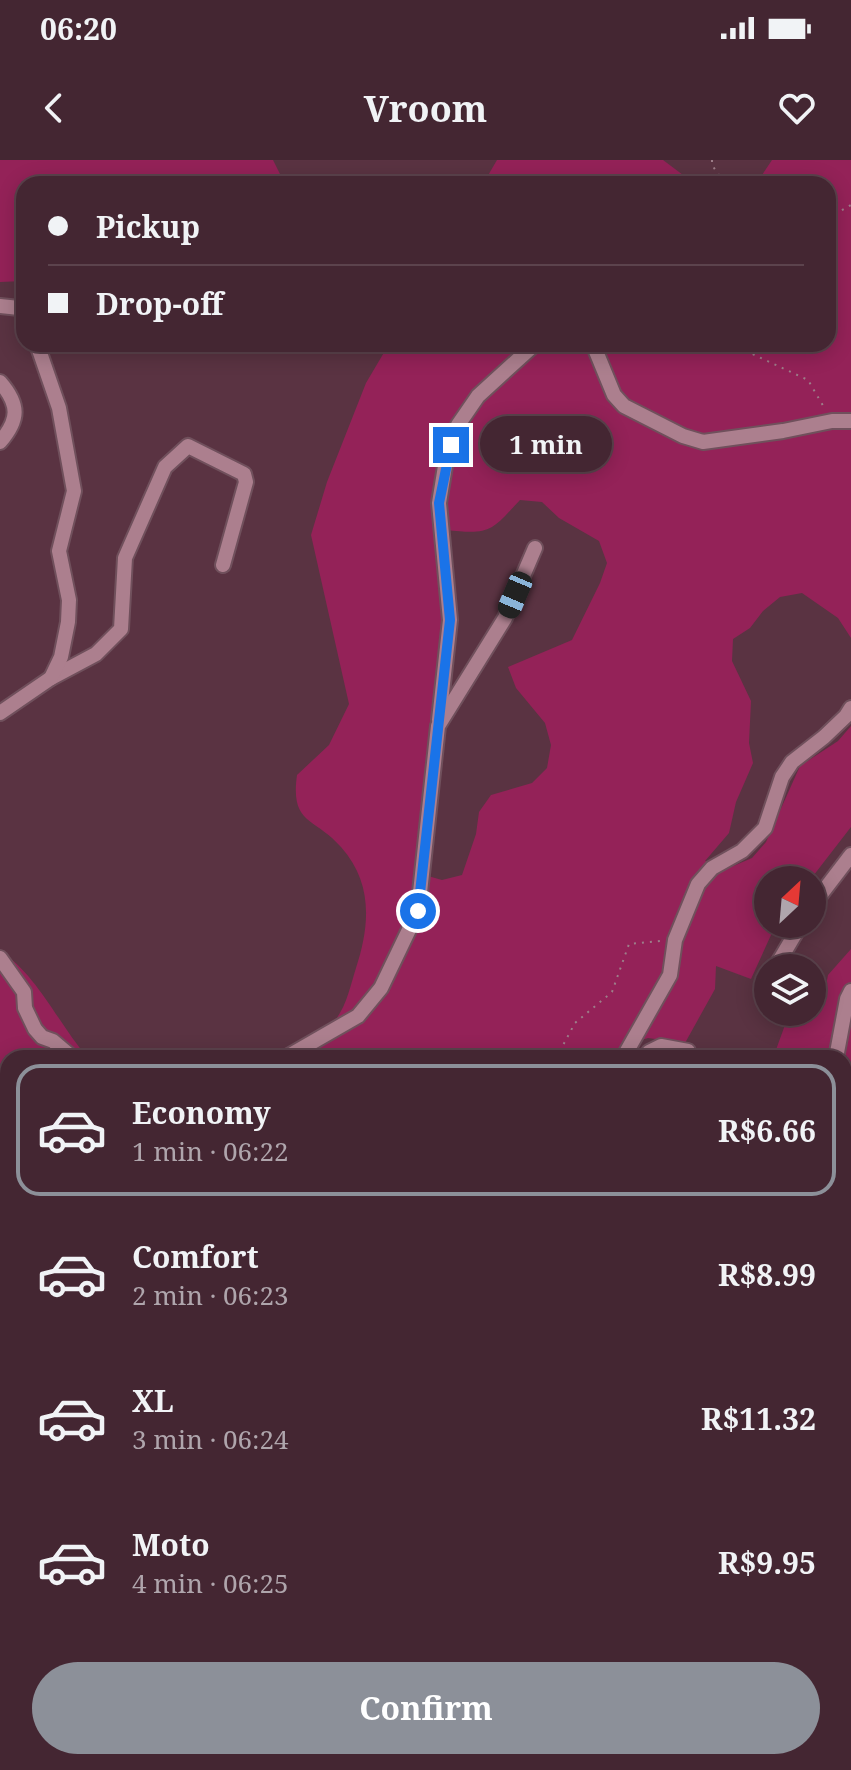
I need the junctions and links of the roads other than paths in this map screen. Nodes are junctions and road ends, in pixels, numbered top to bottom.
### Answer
1 (40, 352) edge
2 (526, 352) edge
3 (596, 352) edge
4 (0, 382) edge
5 (851, 421) edge
6 (0, 442) edge
7 (535, 548) dead end
8 (223, 565) dead end
9 (51, 678) junction
10 (851, 708) edge
11 (0, 713) edge
12 (438, 726) junction
13 (851, 855) edge
14 (826, 888) edge
15 (0, 958) edge
16 (851, 991) edge
17 (64, 1050) edge
18 (299, 1050) edge
19 (628, 1050) edge
20 (653, 1050) edge
21 (683, 1050) edge
22 (837, 1050) edge

1 - 9 street
2 - 12 street
3 - 5 street
4 - 6 street
7 - 12 street
8 - 9 street
9 - 11 street
10 - 19 street
12 - 18 street
13 - 14 street
15 - 17 street
16 - 22 street
20 - 21 street

